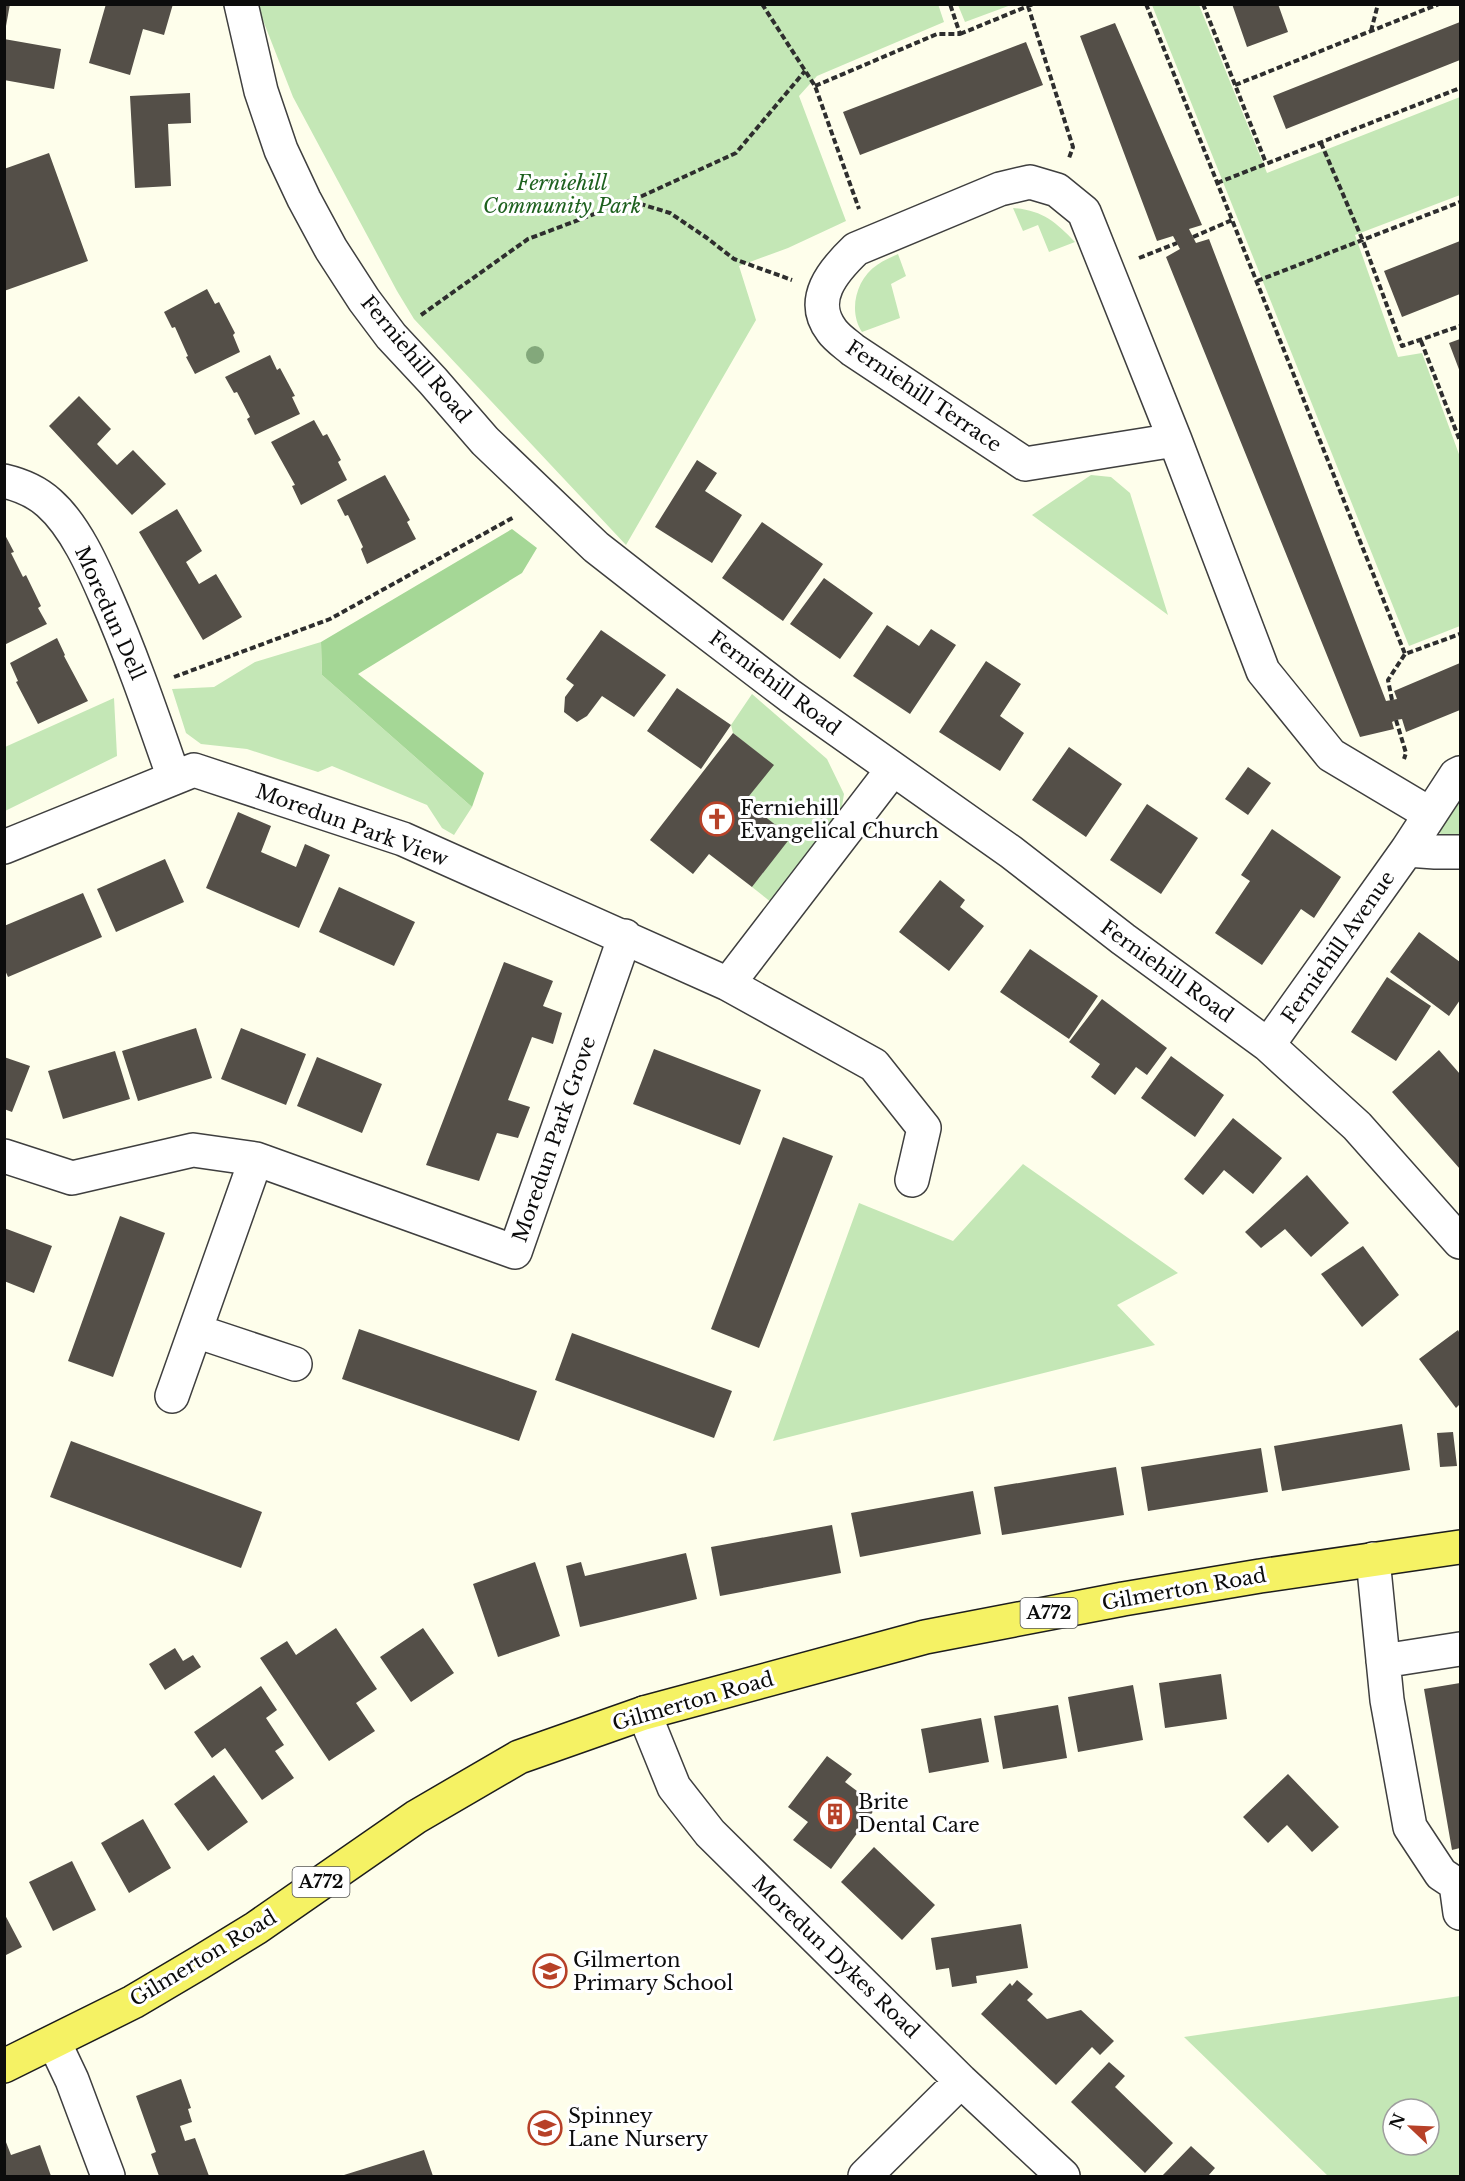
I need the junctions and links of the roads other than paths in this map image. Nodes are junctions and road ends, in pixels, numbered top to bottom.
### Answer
1 (242, 4) edge
2 (1174, 440) junction
3 (4, 481) edge
4 (893, 770) junction
5 (1461, 773) edge
6 (174, 778) junction
7 (1430, 814) junction
8 (4, 847) edge
9 (1407, 850) junction
10 (1461, 852) edge
11 (625, 936) junction
12 (728, 984) junction
13 (1268, 1045) junction
14 (4, 1156) edge
15 (256, 1159) junction
16 (912, 1180) dead end
17 (1461, 1242) edge
18 (196, 1331) junction
19 (295, 1364) dead end
20 (172, 1396) dead end
21 (1461, 1547) edge
22 (1373, 1559) junction
23 (1461, 1649) edge
24 (1383, 1661) junction
25 (644, 1713) junction
26 (1461, 1913) edge
27 (54, 2042) junction
28 (4, 2066) edge
29 (961, 2081) junction
30 (108, 2176) edge
31 (865, 2176) edge
32 (1063, 2176) edge

1 - 4 street, Ferniehill Road
2 - 2 street, Ferniehill Terrace
2 - 7 street
3 - 6 street, Moredun Dell
4 - 12 street
4 - 13 street, Ferniehill Road
5 - 7 street, Ferniehill Avenue
6 - 8 street, Moredun Park View
6 - 11 street, Moredun Park View
7 - 9 street, Ferniehill Avenue
9 - 10 street, Ferniehill Avenue
9 - 13 street, Ferniehill Avenue
11 - 12 street, Moredun Park View
11 - 15 street, Moredun Park Grove
12 - 16 street, Moredun Park View
13 - 17 street, Ferniehill Road
14 - 15 street, Moredun Park Grove
15 - 18 street
18 - 19 street
18 - 20 street
21 - 22 main road, Gilmerton Road / A772
22 - 24 street
22 - 25 main road, Gilmerton Road / A772
23 - 24 street
24 - 26 street
25 - 27 main road, Gilmerton Road / A772
25 - 29 street, Moredun Dykes Road
27 - 28 main road, Gilmerton Road / A772
27 - 30 street
29 - 31 street
29 - 32 street, Moredun Dykes Road

